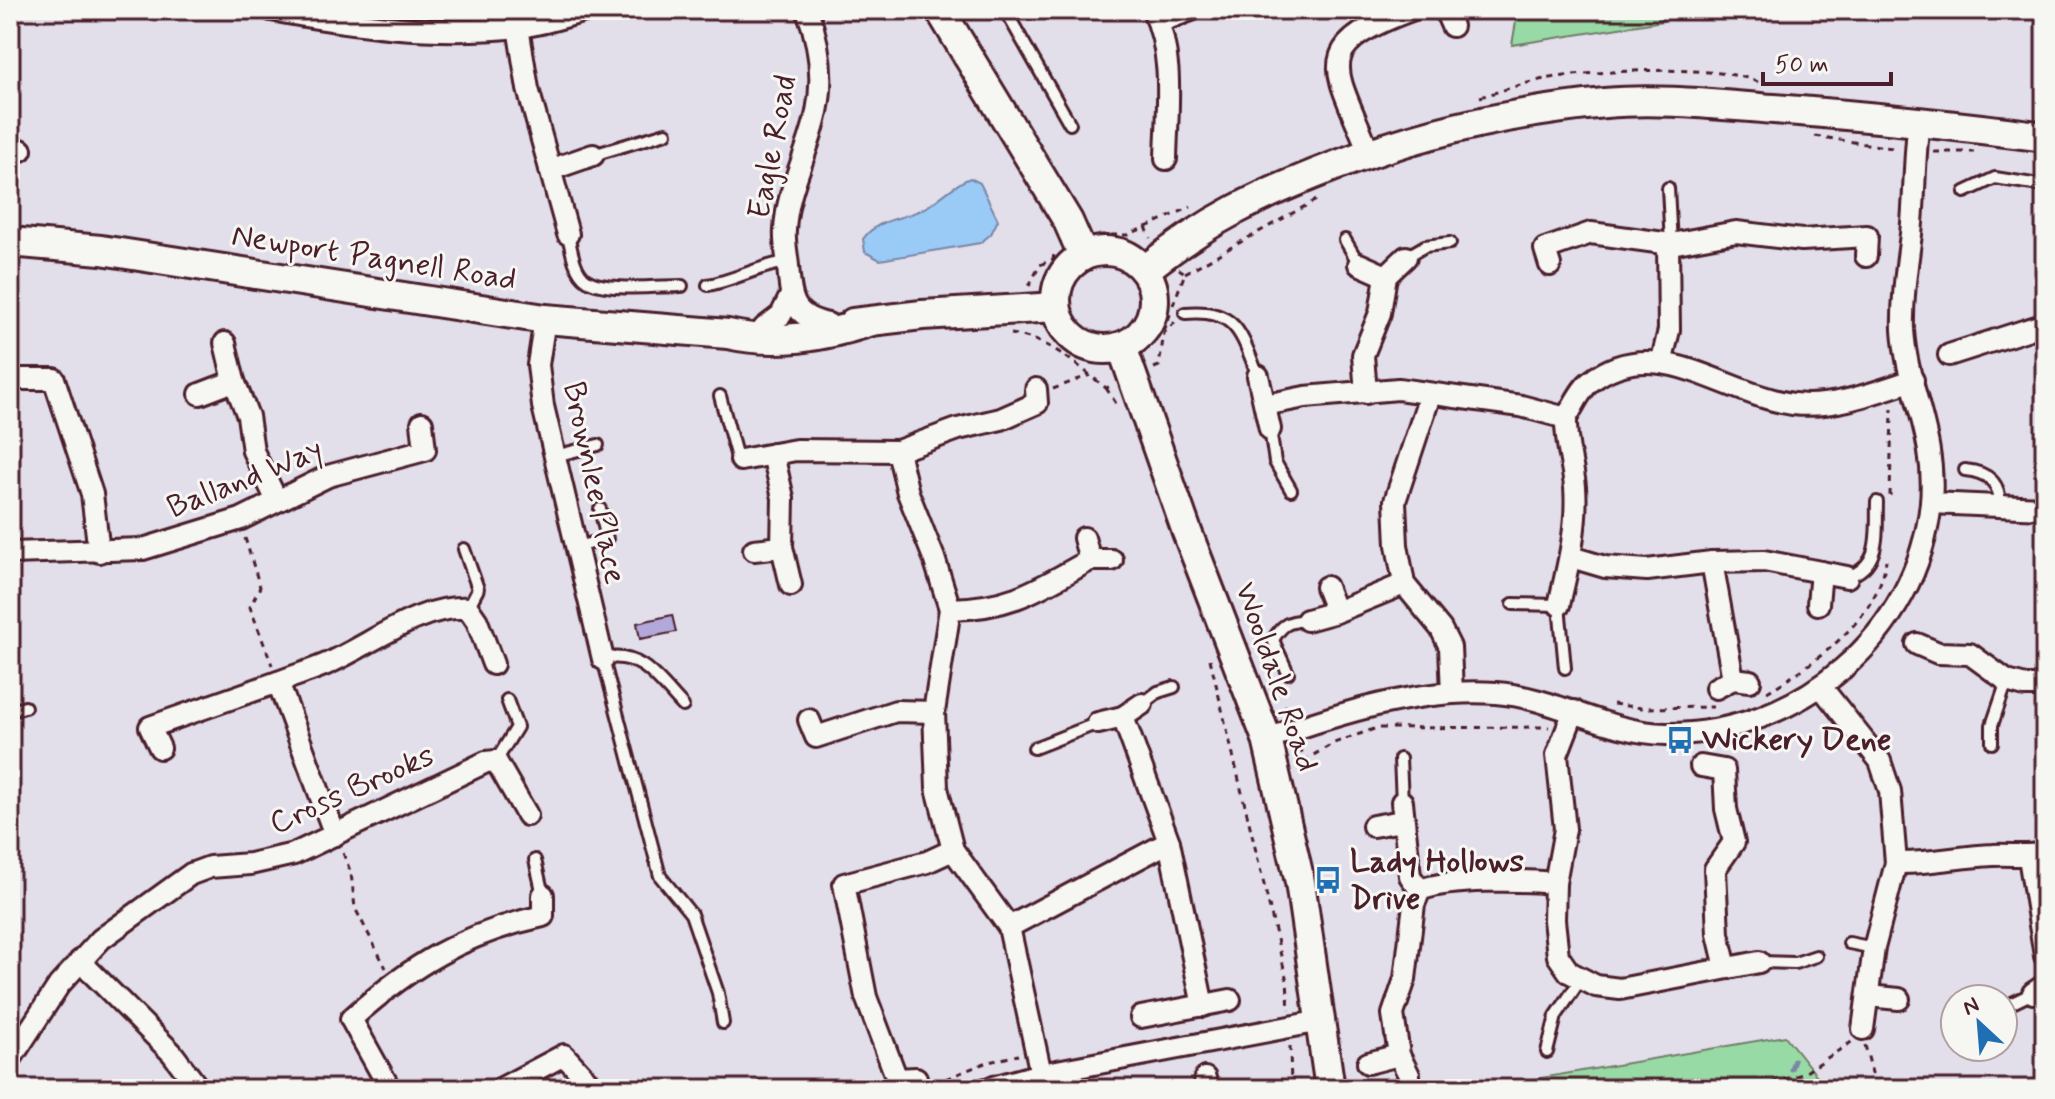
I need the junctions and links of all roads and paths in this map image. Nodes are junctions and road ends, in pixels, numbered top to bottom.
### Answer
1 (271, 10) edge
2 (589, 10) edge
3 (807, 10) edge
4 (940, 10) edge
5 (1005, 10) edge
6 (1191, 10) edge
7 (1411, 10) edge
8 (1156, 16) edge
9 (518, 27) junction
10 (1919, 120) junction
11 (1070, 124) dead end
12 (666, 133) dead end
13 (1807, 134) dead end
14 (2045, 137) edge
15 (1915, 150) junction
16 (1985, 151) dead end
17 (1369, 152) junction
18 (593, 155) joint
19 (1166, 159) dead end
20 (550, 170) junction
21 (2045, 186) edge
22 (1668, 188) dead end
23 (1965, 192) dead end
24 (1320, 197) dead end
25 (568, 234) joint
26 (1345, 240) dead end
27 (10, 242) edge
28 (1450, 243) dead end
29 (1669, 244) junction
30 (1079, 245) junction
31 (1866, 256) dead end
32 (1406, 257) joint
33 (788, 262) junction
34 (1153, 264) junction
35 (1359, 264) joint
36 (1550, 265) dead end
37 (1185, 273) junction
38 (1386, 276) junction
39 (708, 285) dead end
40 (682, 286) dead end
41 (790, 297) junction
42 (1044, 309) junction
43 (1185, 313) dead end
44 (545, 319) junction
45 (869, 322) junction
46 (828, 324) junction
47 (2045, 324) edge
48 (764, 328) junction
49 (1164, 333) dead end
50 (728, 334) junction
51 (225, 343) dead end
52 (1122, 347) junction
53 (1949, 355) dead end
54 (1662, 360) junction
55 (1090, 375) dead end
56 (1258, 376) joint
57 (10, 379) edge
58 (1913, 380) junction
59 (234, 381) junction
60 (1892, 387) junction
61 (1036, 389) joint
62 (1366, 393) junction
63 (200, 394) dead end
64 (1430, 395) junction
65 (720, 396) dead end
66 (1265, 405) junction
67 (1566, 418) junction
68 (422, 423) dead end
69 (1270, 429) joint
70 (598, 445) dead end
71 (898, 451) junction
72 (773, 454) junction
73 (555, 456) junction
74 (741, 460) joint
75 (1965, 470) dead end
76 (1291, 490) dead end
77 (276, 499) junction
78 (1877, 502) dead end
79 (1931, 503) junction
80 (2000, 508) junction
81 (2045, 508) edge
82 (600, 509) dead end
83 (1890, 509) dead end
84 (241, 519) junction
85 (1084, 538) dead end
86 (577, 547) junction
87 (782, 547) junction
88 (464, 549) dead end
89 (754, 550) dead end
90 (1888, 551) dead end
91 (99, 552) junction
92 (10, 553) edge
93 (1571, 557) junction
94 (1090, 560) junction
95 (1112, 560) dead end
96 (1712, 562) junction
97 (1821, 572) junction
98 (1847, 577) joint
99 (1404, 584) junction
100 (791, 585) dead end
101 (1326, 587) dead end
102 (1513, 604) dead end
103 (1818, 604) dead end
104 (1559, 605) junction
105 (468, 608) junction
106 (950, 609) junction
107 (1336, 612) junction
108 (1307, 620) joint
109 (1917, 644) dead end
110 (1208, 648) dead end
111 (603, 659) junction
112 (493, 664) dead end
113 (1565, 668) dead end
114 (1288, 673) dead end
115 (2007, 681) junction
116 (278, 682) junction
117 (2045, 686) edge
118 (1174, 687) dead end
119 (1822, 688) junction
120 (1735, 690) junction
121 (1452, 693) junction
122 (507, 700) dead end
123 (1604, 703) dead end
124 (1142, 704) joint
125 (1285, 705) dead end
126 (683, 706) dead end
127 (25, 707) dead end
128 (10, 711) edge
129 (934, 712) junction
130 (1123, 717) junction
131 (809, 720) dead end
132 (1571, 721) junction
133 (1098, 723) joint
134 (1280, 734) junction
135 (1992, 743) dead end
136 (160, 748) dead end
137 (1034, 748) dead end
138 (1400, 759) dead end
139 (496, 761) junction
140 (1701, 766) dead end
141 (1402, 812) junction
142 (527, 815) dead end
143 (1373, 826) dead end
144 (335, 835) junction
145 (1169, 842) junction
146 (953, 850) junction
147 (2037, 855) edge
148 (535, 860) dead end
149 (1896, 863) junction
150 (1555, 883) junction
151 (1420, 890) junction
152 (543, 895) joint
153 (1009, 927) junction
154 (1849, 943) dead end
155 (1874, 948) junction
156 (1816, 956) dead end
157 (2045, 956) edge
158 (80, 961) junction
159 (1759, 962) joint
160 (1726, 968) junction
161 (1581, 979) junction
162 (393, 981) junction
163 (2039, 989) edge
164 (1868, 996) junction
165 (1899, 999) dead end
166 (2019, 999) edge
167 (1230, 1000) dead end
168 (1203, 1006) junction
169 (1141, 1017) dead end
170 (1321, 1021) junction
171 (723, 1023) dead end
172 (1290, 1026) junction
173 (1863, 1029) junction
174 (1037, 1051) junction
175 (1547, 1052) dead end
176 (1399, 1055) junction
177 (10, 1060) edge
178 (1368, 1063) dead end
179 (1041, 1074) junction
180 (1409, 1075) dead end
181 (906, 1083) edge
182 (1756, 1087) edge
183 (199, 1089) edge
184 (390, 1089) edge
185 (500, 1089) edge
186 (595, 1089) edge
187 (986, 1089) edge
188 (1291, 1089) edge
189 (1330, 1089) edge
190 (1749, 1089) edge
191 (1876, 1089) edge

1 - 9 street
2 - 9 street
3 - 33 street, Eagle Road
4 - 30 main road
5 - 11 lane
6 - 8 street
7 - 17 street
8 - 19 street
9 - 20 street
10 - 14 main road
10 - 15 street
10 - 17 main road
12 - 18 lane
13 - 15 path
15 - 16 path
15 - 58 street
17 - 34 main road
18 - 20 street
20 - 25 street
21 - 23 lane
22 - 29 lane
24 - 37 path
25 - 40 lane
26 - 35 lane
27 - 44 main road, Newport Pagnell Road
28 - 32 lane
29 - 31 street
29 - 36 street
29 - 54 street
30 - 34 main road
30 - 34 path
30 - 42 main road
30 - 42 path
32 - 38 street
33 - 39 lane
33 - 41 street, Eagle Road
34 - 37 path
34 - 52 main road
35 - 38 street
37 - 49 path
38 - 62 street
41 - 46 street
41 - 48 street
42 - 45 main road, Newport Pagnell Road
42 - 52 main road
43 - 56 lane
44 - 50 main road, Newport Pagnell Road
44 - 73 street, Brownlee Place
45 - 46 main road, Newport Pagnell Road
45 - 50 main road, Newport Pagnell Road
46 - 48 main road, Newport Pagnell Road
47 - 53 street
48 - 50 main road, Newport Pagnell Road
51 - 59 street
52 - 134 main road, Wooldale Road
54 - 60 street
54 - 67 street
55 - 61 path
56 - 66 street
57 - 91 street
58 - 60 street
58 - 79 street
59 - 63 street
59 - 77 street
60 - 83 path
61 - 71 street
62 - 64 street
62 - 66 street
64 - 67 street
64 - 99 street
65 - 74 lane
66 - 69 street
67 - 93 street
68 - 77 street, Balland Way
69 - 76 lane
70 - 73 lane
71 - 72 street
71 - 106 street
72 - 74 street
72 - 87 street
73 - 86 street, Brownlee Place
75 - 80 lane
77 - 84 street, Balland Way
78 - 98 lane
79 - 80 street
79 - 119 street
80 - 81 street
82 - 86 lane
84 - 91 street, Balland Way
84 - 116 path
85 - 94 street
86 - 111 street, Brownlee Place
87 - 89 street
87 - 100 street
88 - 105 lane
90 - 120 path
91 - 92 street, Balland Way
93 - 96 street
93 - 104 street
94 - 95 street
94 - 106 street
96 - 97 street
96 - 120 street
97 - 98 street
97 - 103 street
99 - 107 street
99 - 121 street
101 - 107 street
102 - 104 lane
104 - 113 lane
105 - 112 street
105 - 116 street
106 - 129 street
107 - 108 street
108 - 114 lane
109 - 115 street
110 - 172 path
111 - 126 lane
111 - 171 lane
115 - 117 street
115 - 135 lane
116 - 136 street
116 - 144 street
118 - 124 lane
119 - 132 street
119 - 149 street
120 - 123 path
121 - 132 street
121 - 134 street
122 - 139 lane
124 - 130 street
125 - 134 path
127 - 128 lane
129 - 131 street
129 - 146 street
130 - 133 street
130 - 145 street
132 - 134 path
132 - 150 street
133 - 137 lane
134 - 170 main road, Wooldale Road
138 - 141 lane
139 - 142 street
139 - 144 street, Cross Brooks
140 - 160 street
141 - 143 street
141 - 151 street
144 - 158 street, Cross Brooks
144 - 162 path
145 - 153 street
145 - 168 street
146 - 153 street
146 - 181 street
147 - 149 street
147 - 157 street
148 - 152 lane
149 - 155 street
150 - 151 street
150 - 161 street
151 - 176 street
152 - 162 street
153 - 174 street
154 - 155 lane
155 - 164 street
156 - 159 lane
158 - 177 street, Cross Brooks
158 - 183 street
159 - 160 street
160 - 161 street
161 - 175 lane
162 - 184 street
163 - 166 lane
164 - 165 street
164 - 173 street
167 - 168 street
168 - 169 street
170 - 172 street
170 - 189 main road, Wooldale Road
172 - 179 street
172 - 188 path
173 - 182 path
173 - 191 path
174 - 179 street
174 - 181 path
176 - 178 street
176 - 180 street
179 - 187 street
182 - 190 path
185 - 186 street

